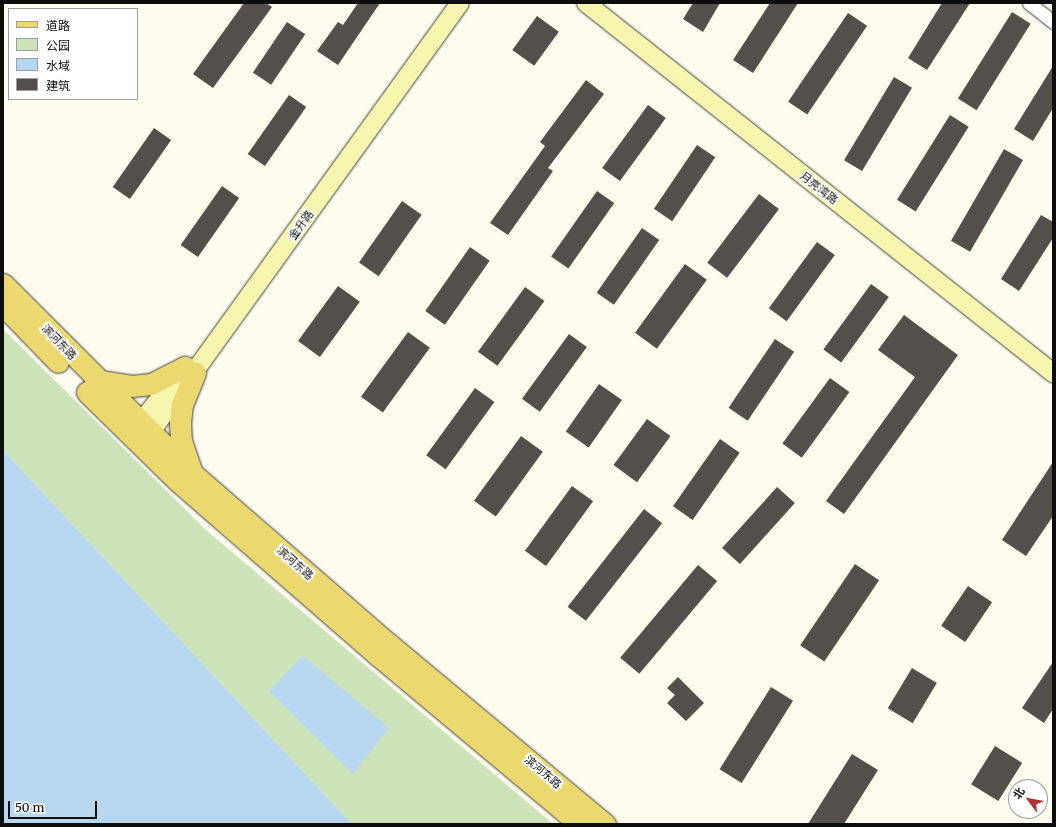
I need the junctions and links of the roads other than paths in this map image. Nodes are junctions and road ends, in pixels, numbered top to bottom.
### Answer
1 (446, 3) edge
2 (460, 3) edge
3 (586, 3) edge
4 (1029, 3) edge
5 (1053, 22) edge
6 (3, 284) edge
7 (3, 305) edge
8 (190, 370) junction
9 (1053, 373) edge
10 (95, 380) junction
11 (141, 435) junction
12 (193, 474) junction
13 (580, 824) edge
14 (605, 824) edge

1 - 8 main road, 金升路
2 - 8 main road, 金升路
3 - 9 main road, 月亮湾路
4 - 5 street
6 - 10 main road, 滨河东路
7 - 11 main road, 滨河东路
8 - 10 main road
8 - 11 main road, 金升路
8 - 12 main road
10 - 11 main road, 滨河东路
11 - 12 main road, 滨河东路
11 - 13 main road, 滨河东路
12 - 14 main road, 滨河东路

